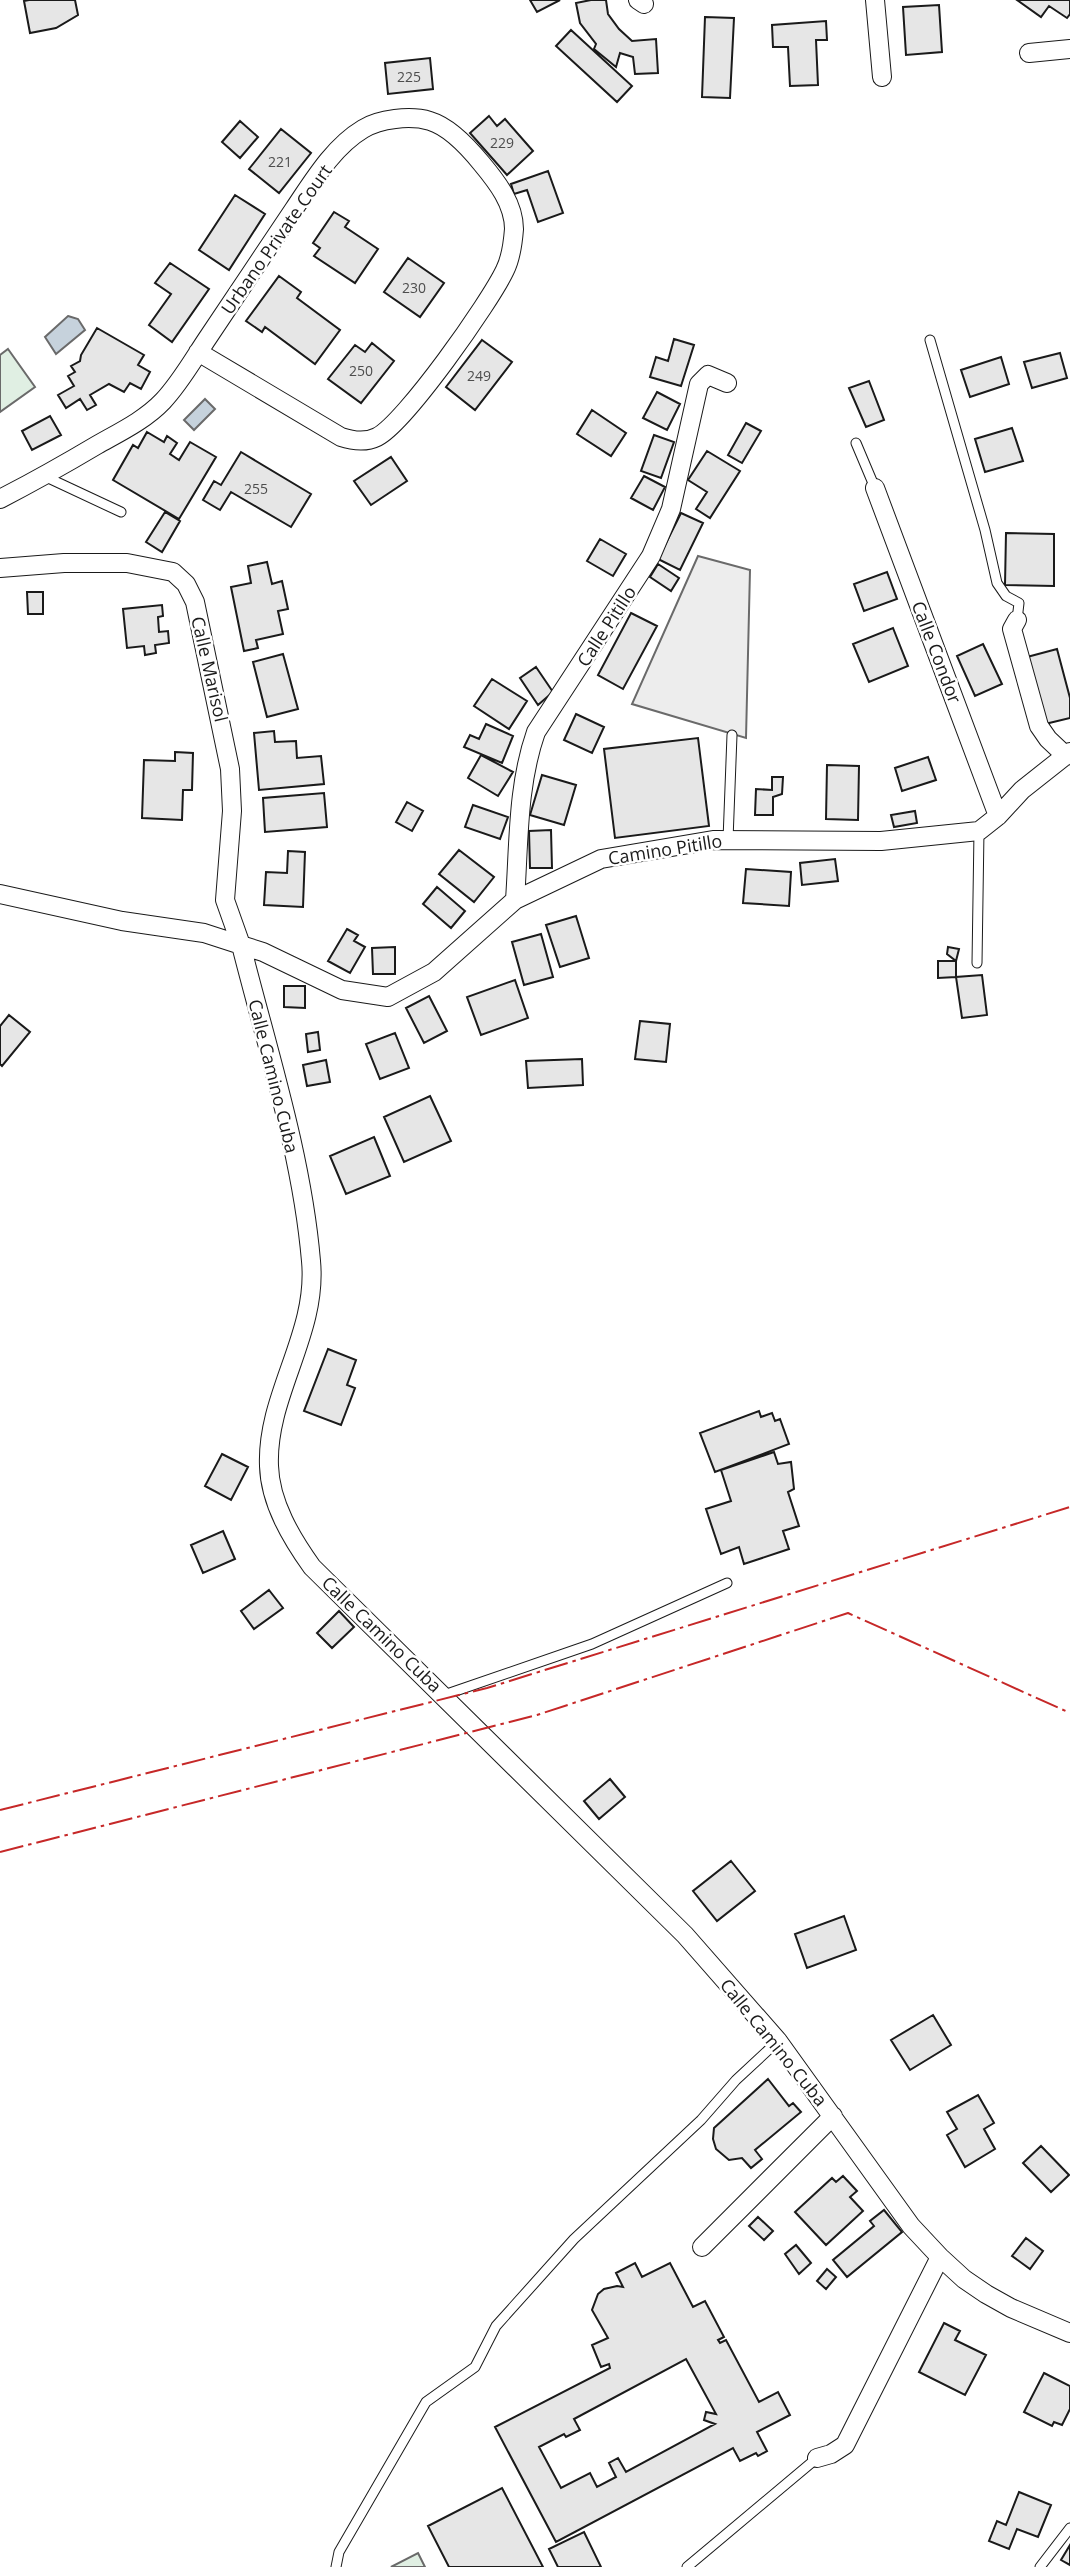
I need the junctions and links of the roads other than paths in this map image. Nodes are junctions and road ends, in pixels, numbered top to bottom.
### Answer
1 (875, 0) edge
2 (1070, 49) edge
3 (1029, 53) dead end
4 (882, 77) dead end
5 (930, 340) dead end
6 (198, 352) junction
7 (727, 383) dead end
8 (856, 443) dead end
9 (44, 476) junction
10 (875, 488) joint
11 (0, 499) edge
12 (121, 512) dead end
13 (0, 568) edge
14 (1017, 620) joint
15 (732, 734) dead end
16 (1068, 754) edge
17 (999, 816) junction
18 (979, 831) junction
19 (728, 839) junction
20 (0, 894) edge
21 (515, 900) junction
22 (241, 945) junction
23 (977, 963) dead end
24 (727, 1583) dead end
25 (444, 1695) junction
26 (778, 2041) junction
27 (833, 2116) junction
28 (702, 2247) dead end
29 (940, 2257) junction
30 (1070, 2333) edge
31 (817, 2458) joint
32 (1070, 2528) edge
33 (336, 2567) edge
34 (687, 2567) edge
35 (1040, 2567) edge

1 - 4 street
2 - 3 street
5 - 14 lane
6 - 6 street, Urbano Private Court
6 - 9 street, Urbano Private Court
7 - 21 street, Calle Pitillo
8 - 10 lane
9 - 11 street, Urbano Private Court
9 - 12 lane
10 - 17 street, Calle Condor
13 - 22 street, Calle Marisol
14 - 16 street
15 - 19 lane
16 - 17 street
17 - 18 street
18 - 19 street, Camino Pitillo
18 - 23 lane
19 - 21 street, Camino Pitillo
20 - 22 street
21 - 22 street, Camino Pitillo
22 - 25 street, Calle Camino Cuba
24 - 25 lane
25 - 26 street, Calle Camino Cuba
26 - 27 street, Calle Camino Cuba
26 - 33 lane
27 - 28 street
27 - 29 street, Calle Camino Cuba
29 - 30 street, Calle Camino Cuba
29 - 31 street
31 - 34 lane
32 - 35 lane

